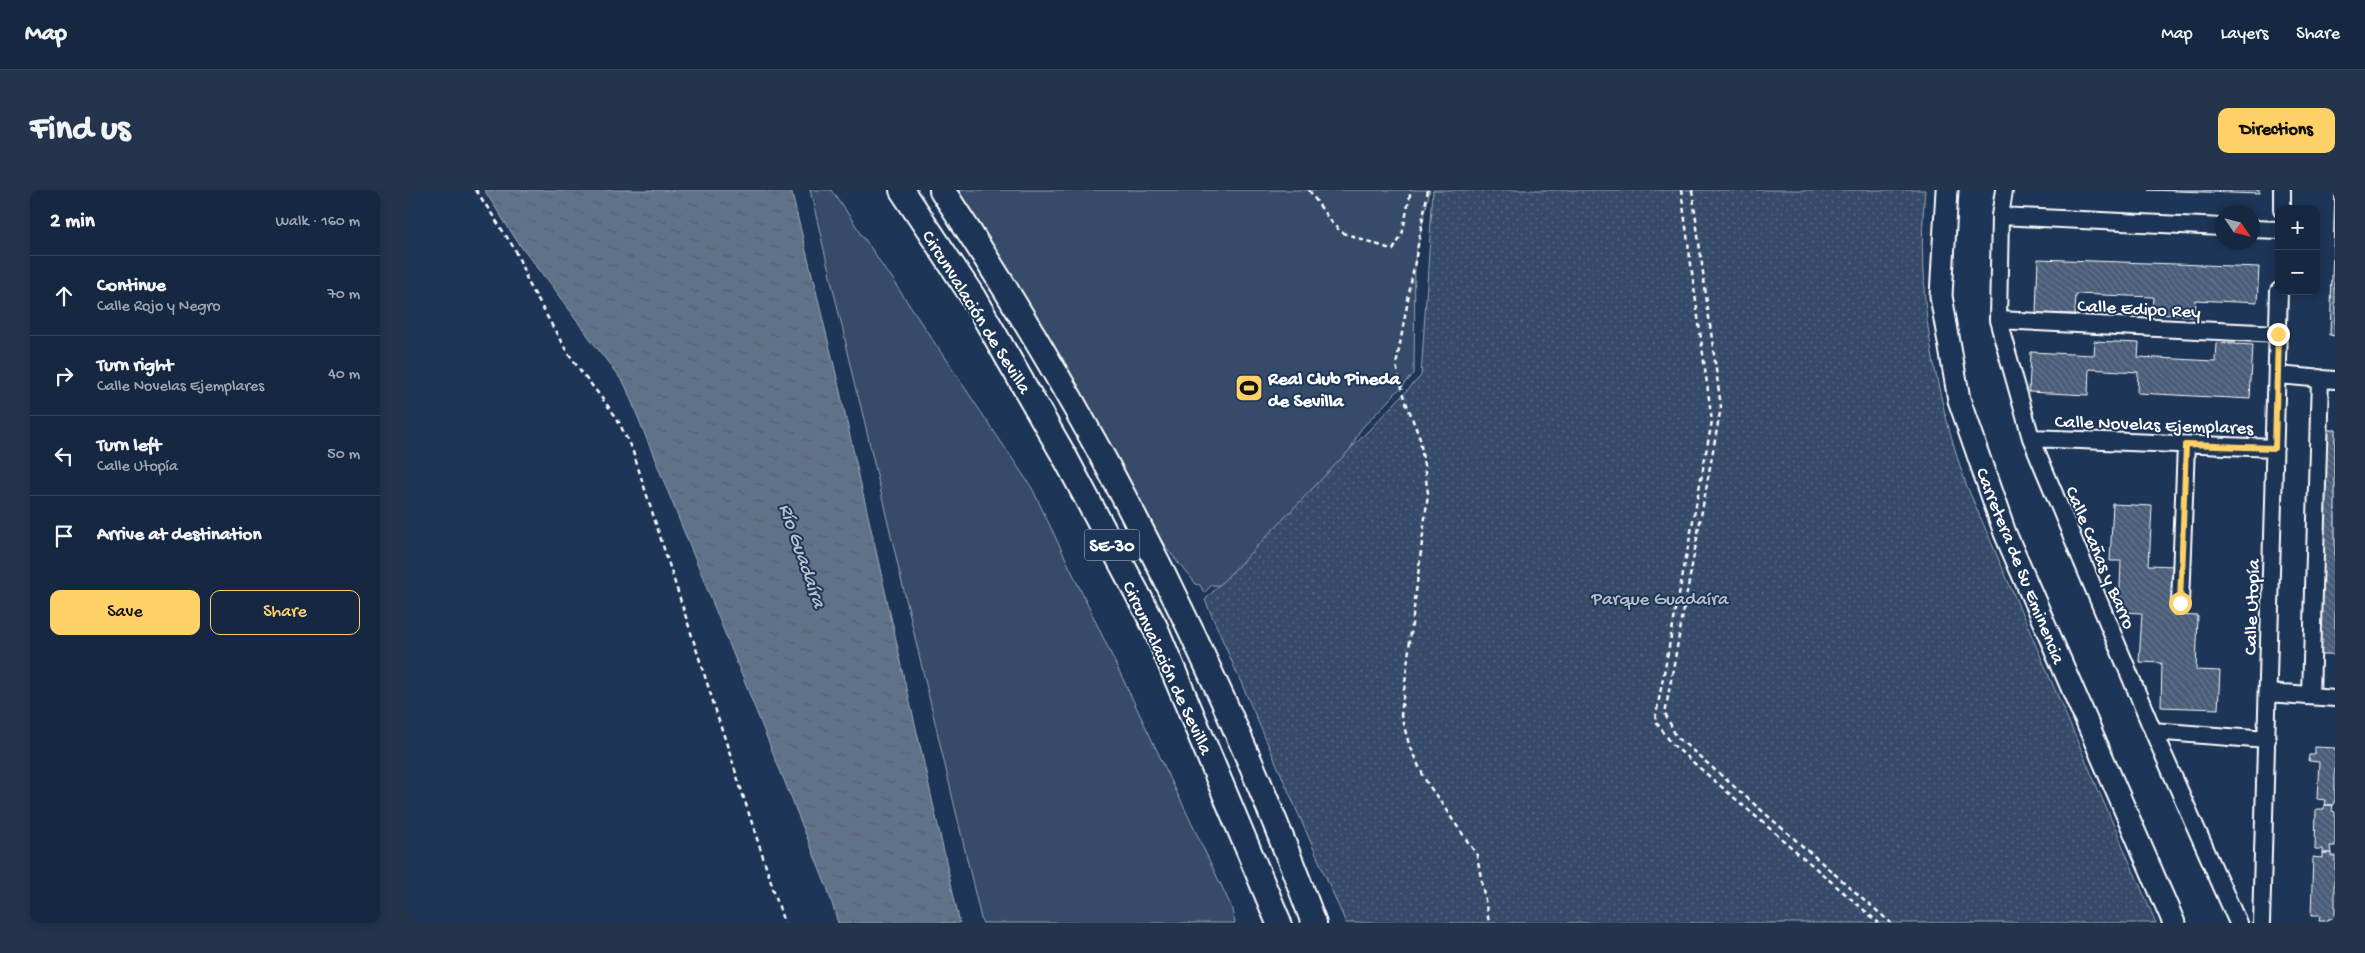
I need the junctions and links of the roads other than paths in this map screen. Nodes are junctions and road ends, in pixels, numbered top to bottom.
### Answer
1 (902, 190) edge
2 (942, 190) edge
3 (1947, 190) edge
4 (2004, 190) edge
5 (2282, 190) edge
6 (2282, 205) edge
7 (2000, 216) junction
8 (2215, 227) edge
9 (2260, 229) edge
10 (2275, 230) edge
11 (2279, 295) edge
12 (1998, 320) junction
13 (2278, 334) junction
14 (2277, 375) junction
15 (2328, 379) edge
16 (2031, 438) junction
17 (2186, 445) junction
18 (2275, 448) junction
19 (2180, 603) dead end
20 (2268, 693) junction
21 (2311, 696) junction
22 (2335, 698) edge
23 (2152, 731) junction
24 (2266, 740) junction
25 (1290, 860) junction
26 (1278, 923) edge
27 (1314, 923) edge
28 (1322, 923) edge
29 (2174, 923) edge
30 (2238, 923) edge
31 (2261, 923) edge

1 - 26 highway, Circunvalación de Sevilla / SE-30
2 - 25 highway, Circunvalación de Sevilla / SE-30
3 - 29 main road, Carretera de Su Eminencia
4 - 7 street, Calle Cañas y Barro
5 - 6 street
7 - 8 street
7 - 12 street, Calle Cañas y Barro
9 - 10 street
11 - 13 street, Calle Utopía
12 - 13 street, Calle Edipo Rey
12 - 16 street, Calle Cañas y Barro
13 - 14 street, Calle Utopía
14 - 15 street
14 - 18 street, Calle Utopía
15 - 21 street
16 - 17 street, Calle Novelas Ejemplares
16 - 23 street, Calle Cañas y Barro
17 - 18 street, Calle Novelas Ejemplares
17 - 19 street
18 - 20 street, Calle Utopía
20 - 21 street
20 - 24 street, Calle Utopía
21 - 22 street
23 - 24 street
23 - 30 street, Calle Cañas y Barro
24 - 31 street, Calle Utopía
25 - 27 highway, Circunvalación de Sevilla / SE-30
25 - 28 highway

